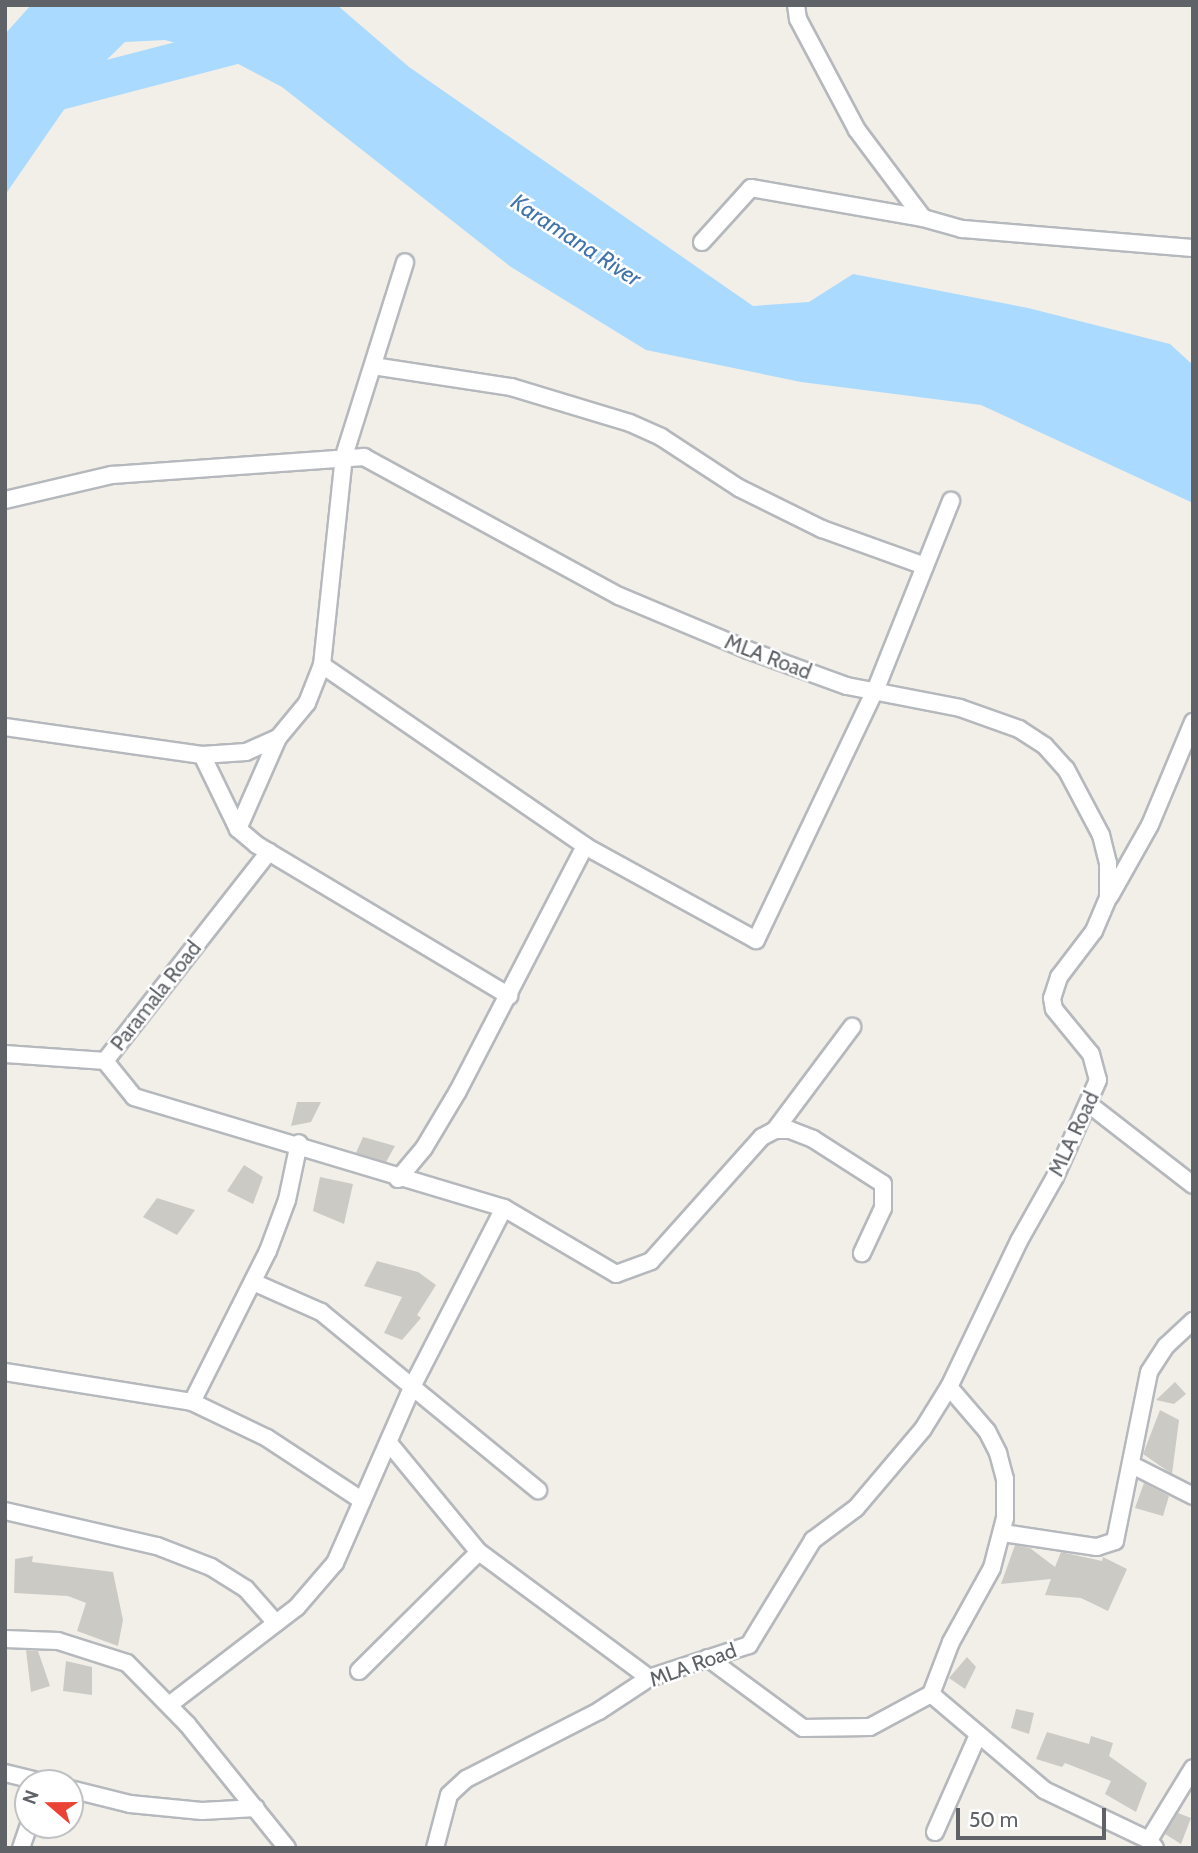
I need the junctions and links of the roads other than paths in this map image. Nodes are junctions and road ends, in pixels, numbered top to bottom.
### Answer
1 (796, 5) edge
2 (923, 218) junction
3 (702, 242) dead end
4 (1193, 248) edge
5 (405, 262) dead end
6 (373, 366) junction
7 (344, 456) junction
8 (5, 500) edge
9 (951, 501) dead end
10 (925, 566) junction
11 (321, 665) junction
12 (874, 691) junction
13 (1193, 722) edge
14 (5, 727) edge
15 (278, 738) junction
16 (202, 755) junction
17 (1186, 755) edge
18 (238, 829) junction
19 (585, 846) junction
20 (269, 852) junction
21 (1108, 898) junction
22 (509, 996) junction
23 (852, 1027) dead end
24 (5, 1054) edge
25 (105, 1061) junction
26 (1090, 1105) junction
27 (775, 1130) junction
28 (299, 1143) junction
29 (398, 1179) junction
30 (1193, 1185) edge
31 (504, 1208) junction
32 (862, 1253) dead end
33 (253, 1282) junction
34 (1193, 1321) edge
35 (5, 1372) edge
36 (413, 1385) junction
37 (949, 1387) junction
38 (192, 1402) junction
39 (389, 1443) junction
40 (1132, 1465) junction
41 (538, 1490) dead end
42 (1193, 1496) edge
43 (360, 1499) junction
44 (5, 1511) edge
45 (1003, 1532) junction
46 (479, 1552) junction
47 (276, 1623) junction
48 (5, 1639) edge
49 (708, 1658) junction
50 (359, 1671) dead end
51 (649, 1678) junction
52 (931, 1694) junction
53 (169, 1705) junction
54 (978, 1735) junction
55 (1193, 1768) edge
56 (84, 1792) edge
57 (256, 1808) junction
58 (935, 1832) dead end
59 (1152, 1844) edge
60 (287, 1848) edge
61 (435, 1848) edge

1 - 2 street
2 - 3 street
2 - 4 street
5 - 6 street
6 - 7 street
6 - 10 street
7 - 8 street, MLA Road
7 - 11 street
7 - 12 street, MLA Road
9 - 10 street
10 - 12 street
11 - 15 street
11 - 19 street
12 - 19 street
12 - 21 street, MLA Road
13 - 17 street
14 - 16 street
15 - 16 street
15 - 18 street
16 - 18 street
17 - 21 street
18 - 20 street
19 - 22 street
20 - 22 street
20 - 25 street, Paramala Road
21 - 26 street, MLA Road
22 - 29 street
23 - 27 street
24 - 25 street, Paramala Road
25 - 28 street
26 - 30 street
26 - 37 street, MLA Road
27 - 31 street
27 - 32 street
28 - 29 street
28 - 33 street
29 - 31 street
31 - 36 street
33 - 36 street
33 - 38 street
34 - 40 street
35 - 38 street
36 - 39 street
36 - 41 street
37 - 45 street
37 - 49 street, MLA Road
38 - 43 street
39 - 43 street
39 - 46 street
40 - 42 street
40 - 45 street
43 - 47 street
44 - 47 street
45 - 52 street
46 - 50 street
46 - 51 street
47 - 53 street
48 - 53 street
49 - 51 street, MLA Road
49 - 52 street
51 - 61 street, MLA Road
52 - 54 street
53 - 57 street
54 - 58 street
54 - 59 street
55 - 59 street
56 - 57 street
57 - 60 street

